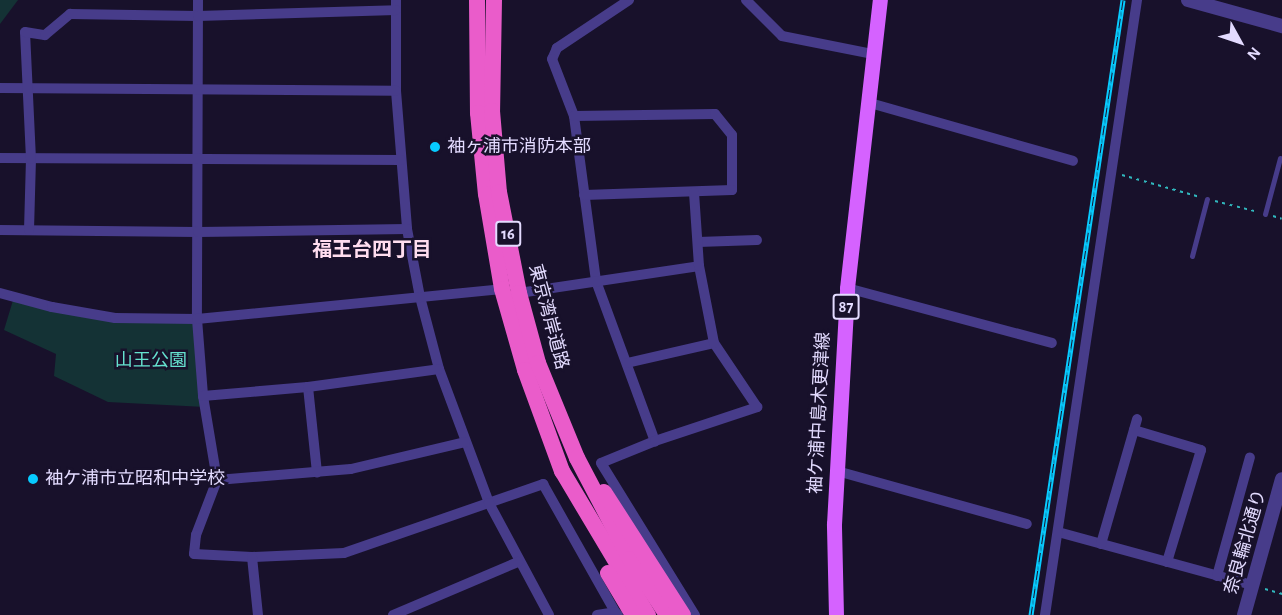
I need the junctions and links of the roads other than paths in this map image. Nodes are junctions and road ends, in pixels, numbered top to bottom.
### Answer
1 (198, 0) edge
2 (477, 0) edge
3 (494, 0) edge
4 (629, 0) edge
5 (746, 0) edge
6 (880, 0) edge
7 (1137, 0) edge
8 (1188, 0) edge
9 (396, 5) edge
10 (198, 16) junction
11 (1282, 26) edge
12 (873, 54) junction
13 (27, 87) junction
14 (0, 88) edge
15 (198, 89) junction
16 (396, 91) junction
17 (870, 103) junction
18 (574, 116) junction
19 (0, 158) edge
20 (1280, 158) dead end
21 (31, 159) junction
22 (198, 160) junction
23 (401, 160) junction
24 (1072, 160) dead end
25 (694, 192) junction
26 (584, 195) junction
27 (1207, 199) road end
28 (1265, 214) road end
29 (407, 229) junction
30 (0, 230) edge
31 (29, 230) junction
32 (198, 232) junction
33 (757, 240) dead end
34 (698, 242) junction
35 (1192, 256) dead end
36 (699, 266) junction
37 (596, 281) junction
38 (847, 288) junction
39 (511, 291) junction
40 (0, 293) edge
41 (420, 297) junction
42 (197, 319) junction
43 (714, 343) junction
44 (1052, 343) dead end
45 (627, 363) junction
46 (439, 369) junction
47 (308, 387) junction
48 (203, 396) junction
49 (655, 441) junction
50 (465, 442) junction
51 (1250, 457) dead end
52 (577, 458) junction
53 (562, 471) junction
54 (837, 471) junction
55 (317, 473) junction
56 (1282, 479) edge
57 (217, 480) junction
58 (489, 503) junction
59 (1027, 524) dead end
60 (1058, 532) junction
61 (1101, 544) junction
62 (252, 557) junction
63 (518, 562) junction
64 (1167, 562) junction
65 (1217, 576) junction
66 (1252, 585) junction
67 (616, 613) edge
68 (258, 615) edge
69 (393, 615) edge
70 (549, 615) edge
71 (597, 615) edge
72 (633, 615) edge
73 (648, 615) edge
74 (667, 615) edge
75 (683, 615) edge
76 (695, 615) edge
77 (836, 615) edge
78 (1045, 615) edge
79 (1244, 615) edge

1 - 10 street
2 - 39 highway, 東京湾岸道路 / 16
3 - 39 highway, 東京湾岸道路 / 16
4 - 18 street
5 - 12 street
6 - 12 main road, 袖ケ浦中島木更津線 / 87
7 - 60 street
8 - 11 street
9 - 10 street
9 - 16 street
10 - 13 street
10 - 15 street
12 - 17 main road, 袖ケ浦中島木更津線 / 87
13 - 14 street
13 - 15 street
13 - 21 street
15 - 16 street
15 - 22 street
16 - 23 street
17 - 24 street
17 - 38 main road, 袖ケ浦中島木更津線 / 87
18 - 25 street
18 - 26 street
19 - 21 street
20 - 28 lane
21 - 22 street
21 - 31 street
22 - 23 street
22 - 32 street
23 - 29 street
25 - 26 street
25 - 34 street
26 - 37 street
27 - 35 lane
29 - 32 street
29 - 41 street
30 - 31 street
31 - 32 street
32 - 42 street
33 - 34 street
34 - 36 street
36 - 37 street
36 - 43 street
37 - 39 street
37 - 45 street
38 - 44 street
38 - 54 main road, 袖ケ浦中島木更津線 / 87
39 - 41 street
39 - 52 highway, 東京湾岸道路 / 16
39 - 53 highway, 東京湾岸道路 / 16
40 - 42 street
41 - 42 street
41 - 46 street
42 - 48 street
43 - 45 street
43 - 49 street
45 - 49 street
46 - 47 street
46 - 50 street
47 - 48 street
47 - 55 street
48 - 57 street
49 - 76 street
50 - 55 street
50 - 58 street
51 - 65 street
52 - 74 highway, 東京湾岸道路 / 16
52 - 75 highway, 16
53 - 72 highway, 16
53 - 73 highway, 東京湾岸道路 / 16
54 - 59 street
54 - 77 main road, 袖ケ浦中島木更津線 / 87
55 - 57 street
56 - 66 street, 奈良輪北通り
57 - 62 street
58 - 62 street
58 - 63 street
58 - 67 street
60 - 61 street
60 - 78 street
61 - 64 street
61 - 64 street
62 - 68 street
63 - 69 street
63 - 70 street
64 - 65 street
65 - 66 street
66 - 79 street, 奈良輪北通り
67 - 71 street

